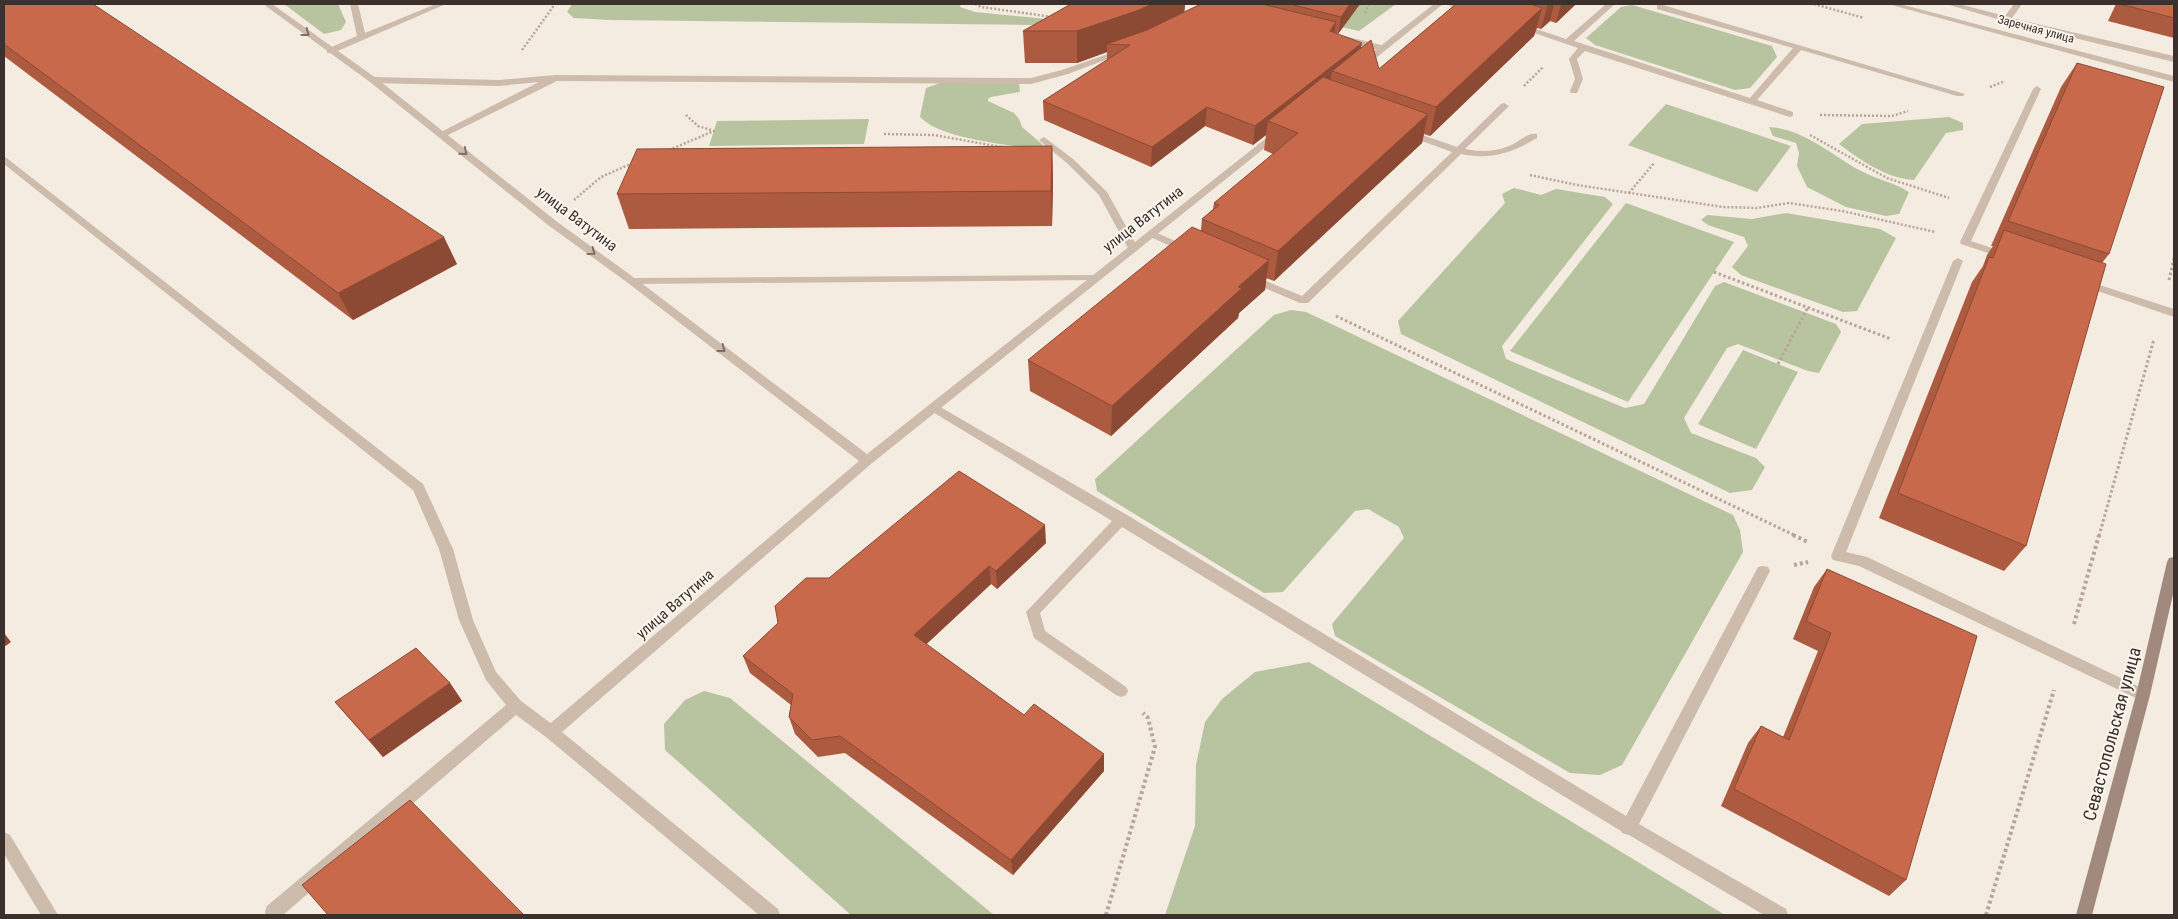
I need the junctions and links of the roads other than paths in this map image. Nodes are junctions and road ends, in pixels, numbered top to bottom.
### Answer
1 (267, 4) edge
2 (354, 4) edge
3 (442, 4) edge
4 (1194, 4) edge
5 (1439, 4) edge
6 (1450, 4) edge
7 (1612, 4) edge
8 (1892, 4) edge
9 (1950, 4) edge
10 (2018, 4) edge
11 (1660, 7) dead end
12 (1477, 12) edge
13 (1202, 15) edge
14 (2007, 19) junction
15 (1513, 24) edge
16 (1334, 36) edge
17 (362, 37) junction
18 (1568, 42) junction
19 (1584, 47) junction
20 (1799, 47) junction
21 (1133, 48) edge
22 (1382, 48) junction
23 (330, 51) junction
24 (2174, 59) edge
25 (1354, 72) edge
26 (555, 78) junction
27 (373, 80) junction
28 (2174, 80) edge
29 (2037, 89) dead end
30 (1574, 91) dead end
31 (1960, 94) road end
32 (1752, 102) junction
33 (1504, 106) road end
34 (1790, 114) road end
35 (1288, 125) edge
36 (1402, 131) edge
37 (442, 135) junction
38 (1534, 136) dead end
39 (1044, 140) dead end
40 (1458, 151) junction
41 (4, 159) edge
42 (1152, 234) junction
43 (1133, 248) junction
44 (1195, 253) edge
45 (1958, 261) dead end
46 (2020, 261) edge
47 (1238, 273) edge
48 (1094, 278) junction
49 (2076, 280) edge
50 (632, 281) junction
51 (2174, 314) edge
52 (934, 408) junction
53 (867, 461) junction
54 (1122, 519) junction
55 (2174, 562) edge
56 (1763, 571) road end
57 (1121, 691) road end
58 (2143, 695) junction
59 (516, 706) junction
60 (551, 732) junction
61 (1628, 828) junction
62 (4, 840) edge
63 (272, 914) edge
64 (50, 915) edge
65 (772, 915) edge
66 (1780, 915) edge
67 (2084, 915) edge

1 -> 23 street, улица Ватутина
2 - 17 street
3 - 17 street
4 - 13 street
5 - 22 street
6 - 12 street
7 - 18 street
8 - 28 street, Заречная улица
9 - 14 street
10 - 14 street
11 - 20 street
14 - 24 street
15 - 18 street
16 - 22 street
17 - 23 street
18 - 19 street
19 - 30 street
19 - 32 street
20 - 31 street
20 - 32 street
21 - 26 street
22 - 25 street
23 - 27 street, улица Ватутина
26 - 27 street
26 - 37 street
27 - 37 street, улица Ватутина
29 - 46 street
32 - 34 street
33 - 40 street
35 - 42 street, улица Ватутина
36 - 40 street
37 -> 50 street, улица Ватутина
38 - 40 street
39 - 43 street
40 - 47 street
41 - 59 street
42 - 43 street, улица Ватутина
42 - 44 street
43 - 48 street, улица Ватутина
45 - 58 street
48 - 50 street
48 - 52 street, улица Ватутина
49 - 51 street
50 -> 53 street, улица Ватутина
52 - 53 street, улица Ватутина
52 - 54 street
53 - 60 street, улица Ватутина
54 - 57 street
54 - 61 street
55 - 58 main road, Севастопольская улица
56 - 61 street
58 - 67 main road, Севастопольская улица
59 - 60 street
59 - 63 street
60 - 65 street
61 - 66 street
62 - 64 street

